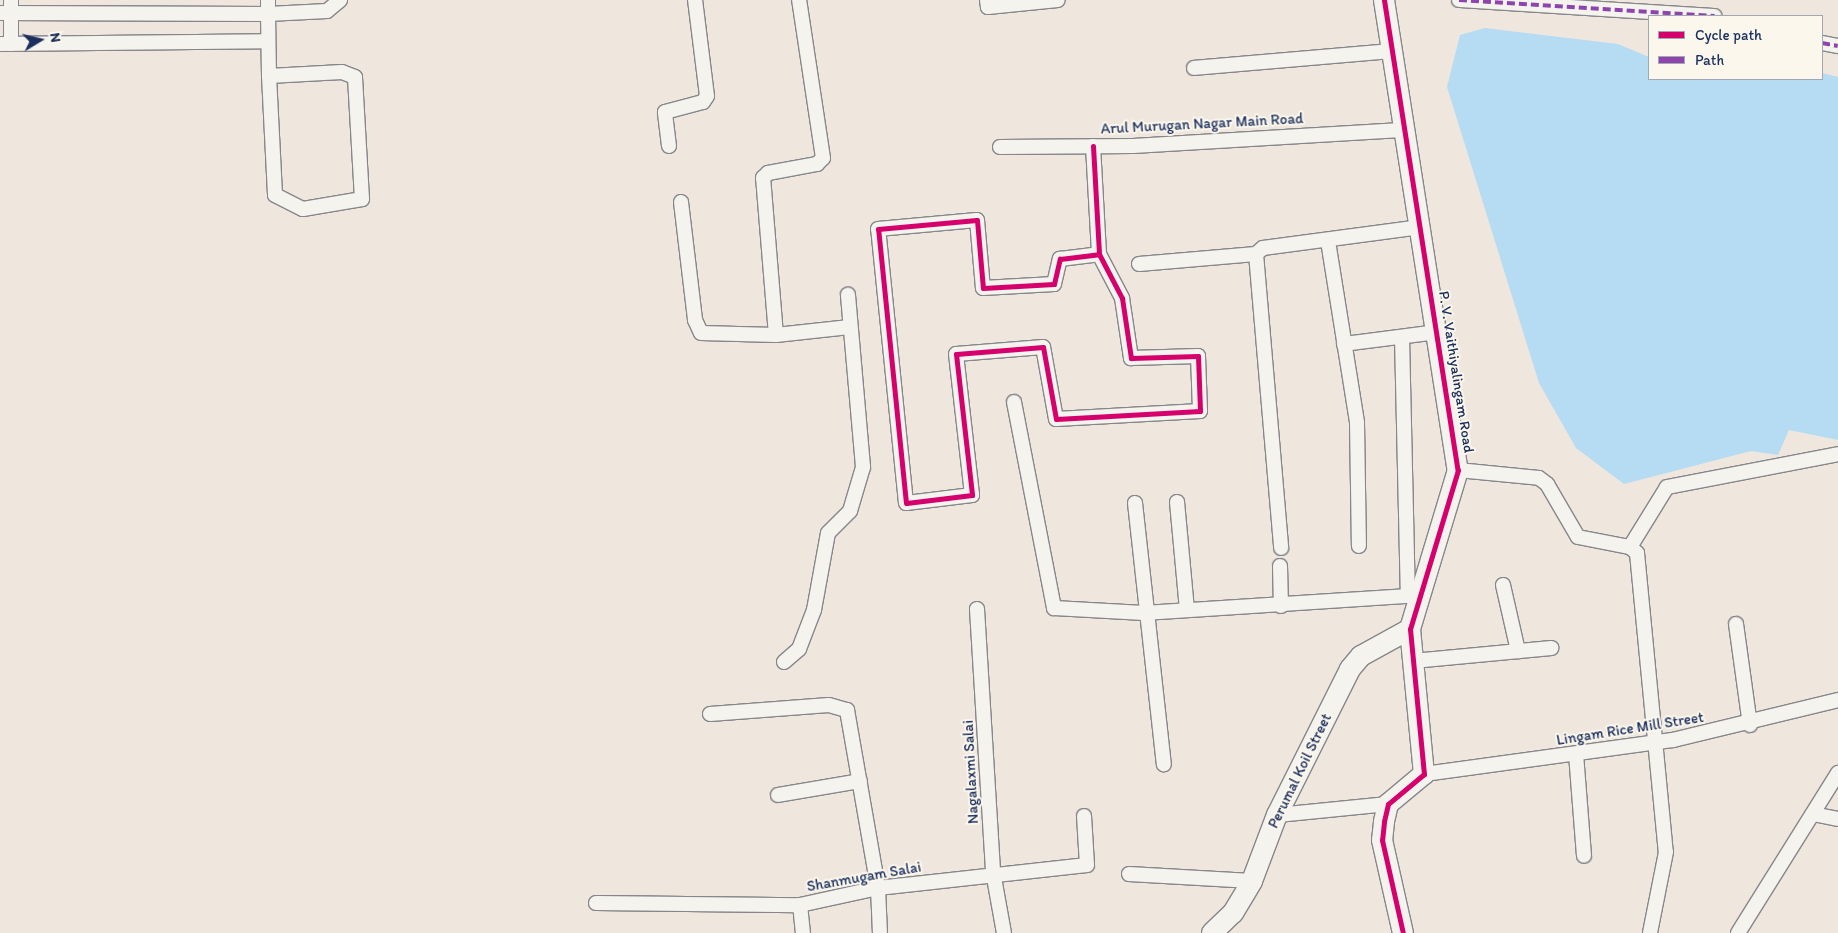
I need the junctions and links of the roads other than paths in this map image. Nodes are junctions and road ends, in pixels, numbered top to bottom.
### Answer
1 (340, 0) edge
2 (695, 0) edge
3 (798, 0) edge
4 (987, 0) edge
5 (1058, 0) edge
6 (1384, 0) edge
7 (1459, 0) edge
8 (1039, 1) edge
9 (1584, 3) edge
10 (268, 7) edge
11 (7, 8) edge
12 (1704, 15) edge
13 (268, 41) junction
14 (1823, 43) edge
15 (6, 44) edge
16 (1838, 46) edge
17 (1393, 50) junction
18 (1194, 68) dead end
19 (269, 76) junction
20 (1406, 130) junction
21 (669, 146) dead end
22 (1094, 146) junction
23 (1000, 147) dead end
24 (681, 202) dead end
25 (1421, 227) junction
26 (1328, 241) junction
27 (1100, 254) junction
28 (1256, 254) junction
29 (1139, 264) dead end
30 (848, 295) dead end
31 (850, 327) junction
32 (1438, 332) junction
33 (776, 335) junction
34 (1402, 337) junction
35 (1344, 344) junction
36 (1014, 402) dead end
37 (1838, 454) edge
38 (1458, 470) junction
39 (1177, 502) dead end
40 (1135, 503) dead end
41 (1359, 546) dead end
42 (1630, 547) junction
43 (1281, 548) dead end
44 (1280, 566) dead end
45 (1503, 585) dead end
46 (1414, 596) junction
47 (1281, 606) junction
48 (978, 609) dead end
49 (1187, 609) junction
50 (1144, 613) junction
51 (1736, 624) dead end
52 (1410, 629) junction
53 (1551, 648) dead end
54 (1518, 651) junction
55 (1414, 660) junction
56 (784, 662) dead end
57 (1838, 700) edge
58 (710, 714) dead end
59 (1750, 725) junction
60 (1653, 742) junction
61 (1576, 754) junction
62 (1164, 764) dead end
63 (1838, 773) edge
64 (1424, 774) junction
65 (860, 781) junction
66 (778, 795) dead end
67 (1388, 804) junction
68 (1812, 814) junction
69 (1277, 815) junction
70 (1084, 816) dead end
71 (1838, 819) edge
72 (1584, 856) dead end
73 (993, 872) junction
74 (1129, 874) dead end
75 (1252, 881) junction
76 (878, 888) junction
77 (596, 904) dead end
78 (800, 905) junction
79 (802, 933) edge
80 (880, 933) edge
81 (1004, 933) edge
82 (1212, 933) edge
83 (1403, 933) edge
84 (1650, 933) edge
85 (1738, 933) edge

1 - 10 street
2 - 21 street
3 - 33 street
4 - 8 street
5 - 8 street
6 - 17 street, P. V. Vaithiyalingam Road
7 - 9 street
9 - 12 street
10 - 11 street
10 - 13 street
11 - 15 street
13 - 15 street
13 - 19 street
14 - 16 street
17 - 18 street
17 - 20 street, P. V. Vaithiyalingam Road
19 - 19 street
20 - 22 street, Arul Murugan Nagar Main Road
20 - 25 street, P. V. Vaithiyalingam Road
22 - 23 street, Arul Murugan Nagar Main Road
22 - 27 street
24 - 33 street
25 - 26 street
25 - 32 street, P. V. Vaithiyalingam Road
26 - 28 street
26 - 35 street
27 - 27 street
28 - 29 street
28 - 43 street
30 - 31 street
31 - 33 street
31 - 56 street
32 - 34 street
32 - 38 street, P. V. Vaithiyalingam Road
34 - 35 street
34 - 46 street
35 - 41 street
36 - 50 street
37 - 42 street
38 - 42 street
38 - 46 street, P. V. Vaithiyalingam Road
39 - 49 street
40 - 50 street
42 - 60 street
44 - 47 street
45 - 54 street
46 - 47 street
46 - 52 street, P. V. Vaithiyalingam Road
47 - 49 street
48 - 73 street, Nagalaxmi Salai
49 - 50 street
50 - 62 street
51 - 59 street
52 - 55 street, P. V. Vaithiyalingam Road
52 - 69 street, Perumal Koil Street
53 - 54 street
54 - 55 street
55 - 64 street, P. V. Vaithiyalingam Road
57 - 59 street, Lingam Rice Mill Street
58 - 65 street
59 - 60 street, Lingam Rice Mill Street
60 - 61 street, Lingam Rice Mill Street
60 - 84 street
61 - 64 street, Lingam Rice Mill Street
61 - 72 street
63 - 68 street
64 - 67 street
65 - 66 street
65 - 76 street
67 - 69 street
67 - 83 street
68 - 71 street
68 - 85 street
69 - 75 street, Perumal Koil Street
70 - 73 street, Shanmugam Salai
73 - 76 street, Shanmugam Salai
73 - 81 street, Nagalaxmi Salai
74 - 75 street
75 - 82 street, Perumal Koil Street
76 - 78 street, Shanmugam Salai
76 - 80 street
77 - 78 street, Shanmugam Salai
78 - 79 street

